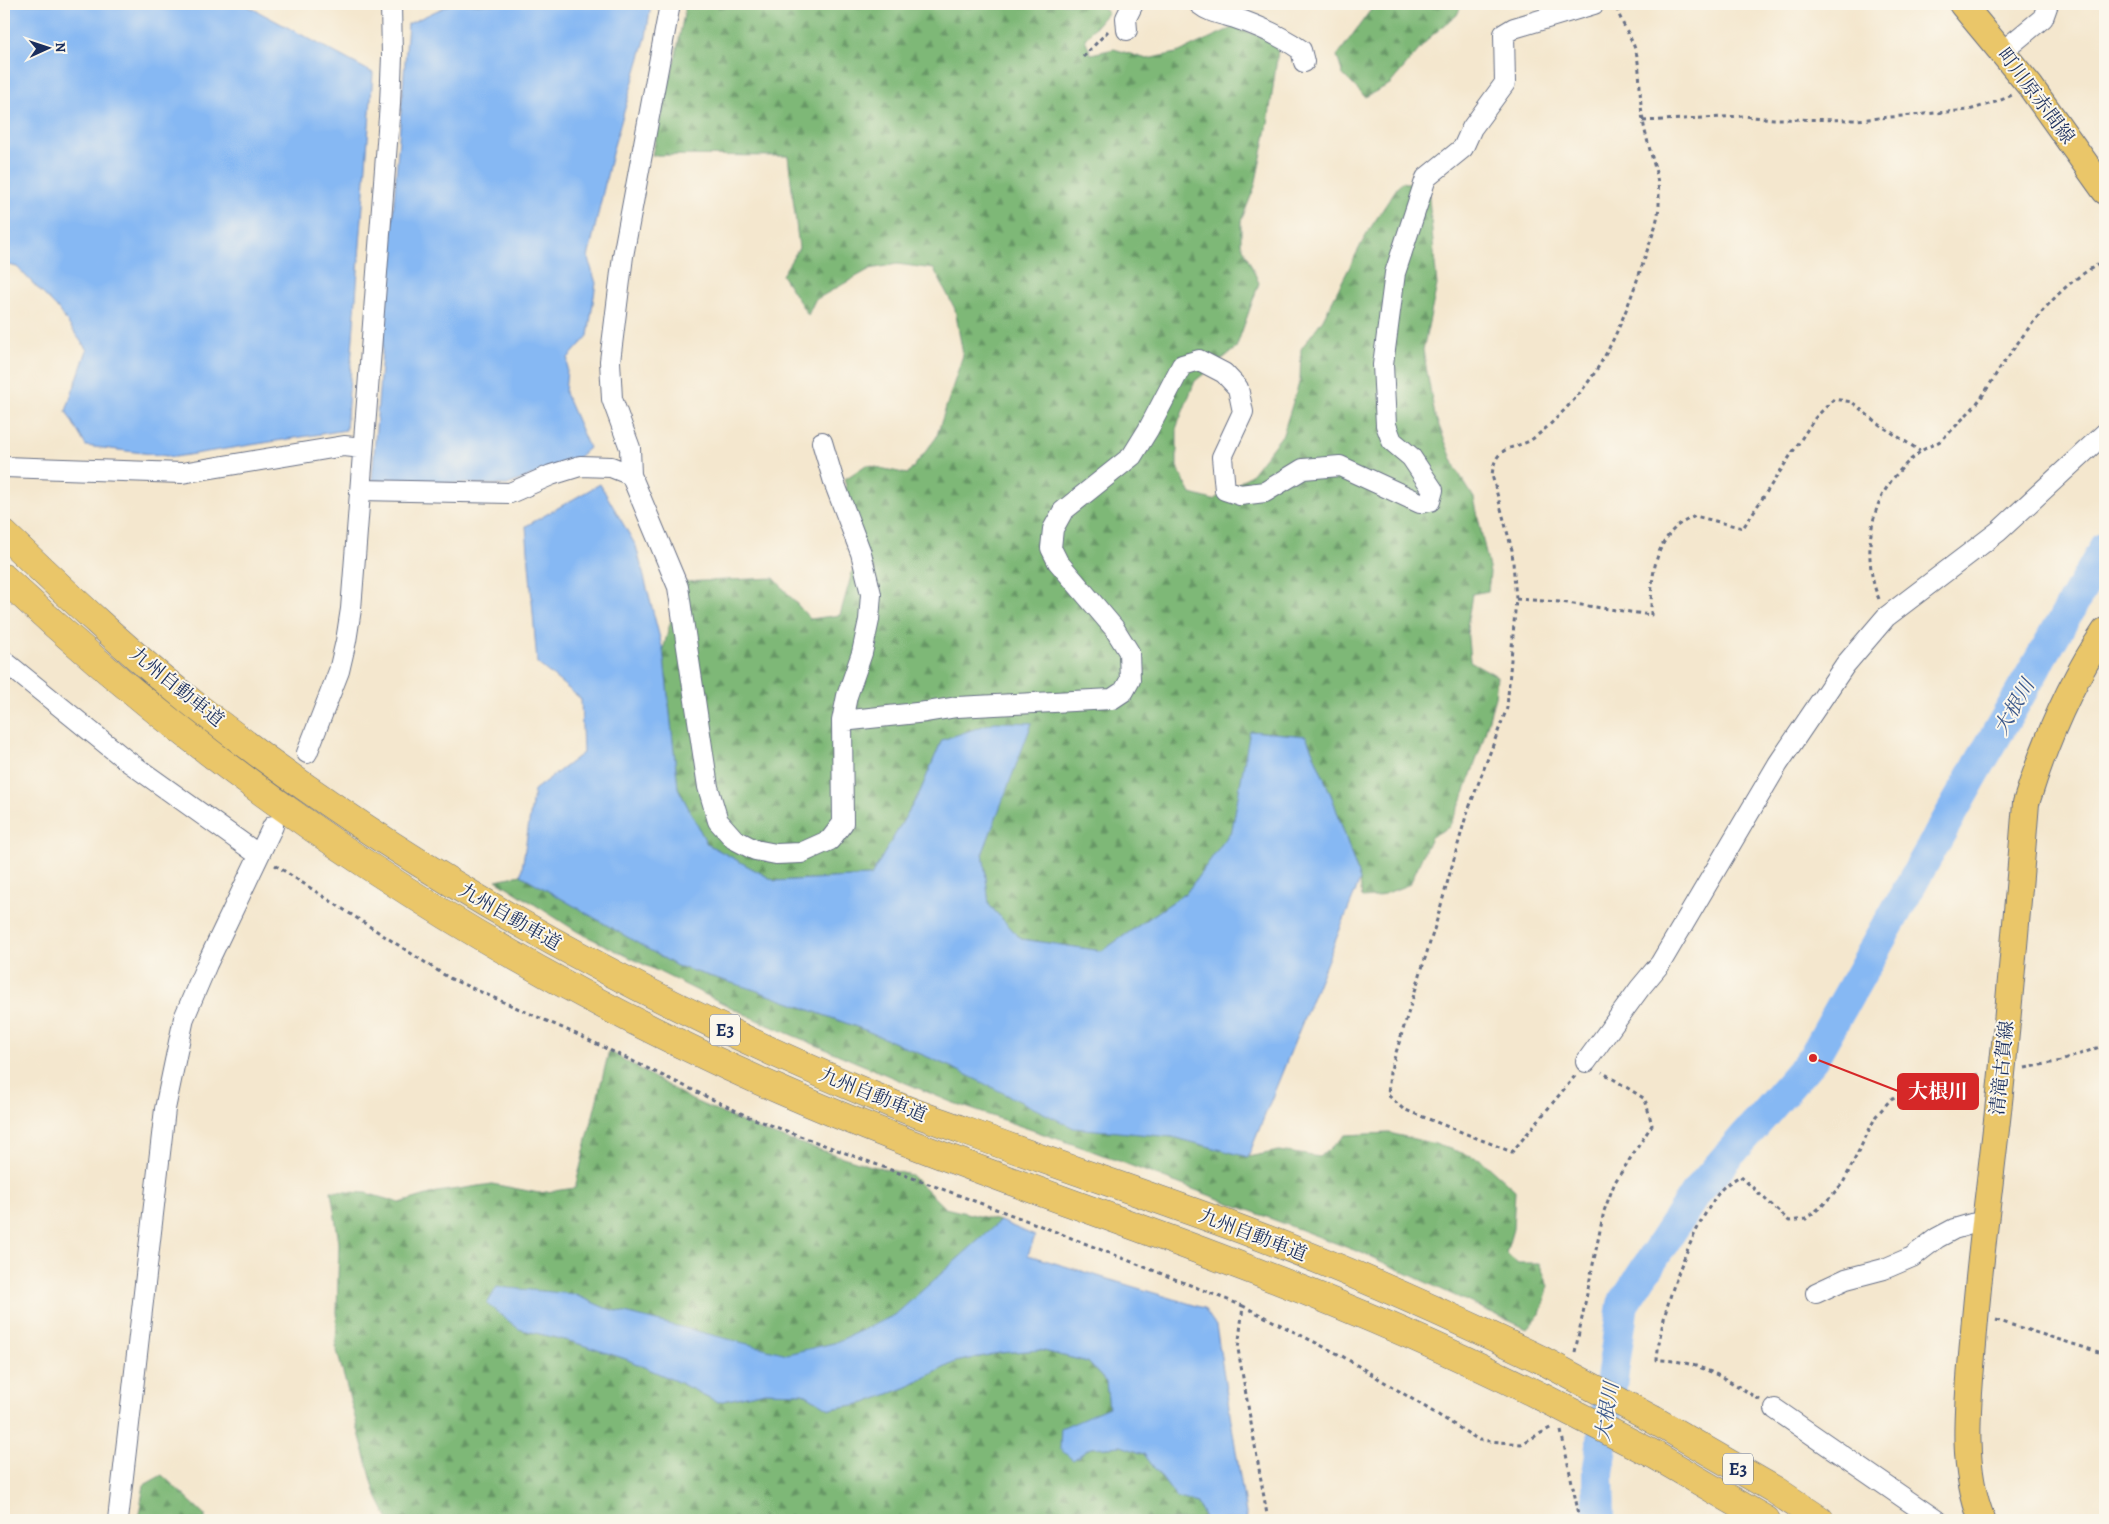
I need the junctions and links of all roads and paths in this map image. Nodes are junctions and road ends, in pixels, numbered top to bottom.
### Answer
1 (391, 4) edge
2 (670, 4) edge
3 (1199, 4) edge
4 (1594, 4) edge
5 (1616, 4) edge
6 (1962, 4) edge
7 (2048, 4) edge
8 (1129, 17) edge
9 (2003, 51) junction
10 (1083, 57) dead end
11 (1304, 62) dead end
12 (2030, 86) junction
13 (1643, 121) junction
14 (2105, 191) edge
15 (2105, 260) edge
16 (2105, 433) edge
17 (822, 442) dead end
18 (363, 448) junction
19 (1920, 451) junction
20 (4, 466) edge
21 (631, 475) junction
22 (360, 490) junction
23 (4, 534) edge
24 (4, 578) edge
25 (1516, 598) junction
26 (1886, 617) junction
27 (2105, 631) edge
28 (4, 661) edge
29 (842, 721) junction
30 (307, 753) dead end
31 (273, 826) dead end
32 (259, 855) junction
33 (2105, 1044) edge
34 (1586, 1062) junction
35 (2003, 1069) junction
36 (1986, 1222) junction
37 (1816, 1293) dead end
38 (1975, 1314) junction
39 (2105, 1354) edge
40 (1574, 1357) dead end
41 (1775, 1409) joint
42 (118, 1520) edge
43 (1268, 1520) edge
44 (1580, 1520) edge
45 (1766, 1520) edge
46 (1820, 1520) edge
47 (1936, 1520) edge
48 (1982, 1520) edge

1 - 18 street
2 - 21 street
3 - 11 street
4 - 29 street
5 - 13 path
6 - 9 main road, 町川原赤間線
7 - 9 street
8 - 10 path
9 - 12 main road, 町川原赤間線
12 - 13 path
12 - 14 main road, 町川原赤間線
13 - 25 path
15 - 19 path
16 - 26 street
17 - 29 street
18 - 20 street
18 - 22 street
19 - 25 path
19 - 26 path
21 - 22 street
21 - 29 street
22 - 30 street
23 - 46 highway, 九州自動車道 / E3, bridge
24 - 45 highway, 九州自動車道 / E3, bridge
25 - 34 path
26 - 34 street
27 - 35 main road, 清滝古賀線
28 - 32 street
31 - 32 street
32 - 42 street
33 - 35 path
34 - 40 path
35 - 36 main road, 清滝古賀線
35 - 41 path
36 - 37 street
36 - 38 main road, 清滝古賀線
38 - 39 path
38 - 48 main road, 清滝古賀線
41 - 47 street
43 - 44 path

